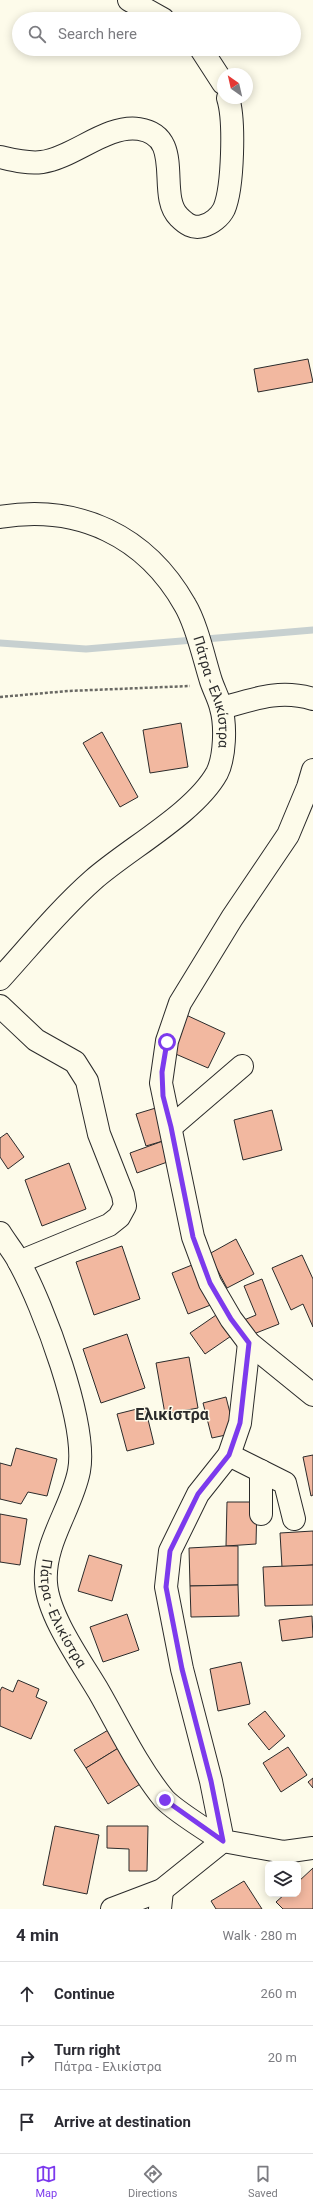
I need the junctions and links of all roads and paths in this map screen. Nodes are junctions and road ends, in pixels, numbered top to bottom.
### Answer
1 (129, 0) edge
2 (150, 12) edge
3 (206, 56) edge
4 (217, 74) edge
5 (229, 104) edge
6 (0, 157) edge
7 (0, 517) edge
8 (212, 685) junction
9 (0, 697) edge
10 (313, 699) edge
11 (222, 708) junction
12 (313, 770) edge
13 (0, 979) edge
14 (0, 1006) edge
15 (242, 1066) dead end
16 (171, 1127) junction
17 (0, 1233) edge
18 (19, 1262) junction
19 (249, 1343) junction
20 (313, 1395) edge
21 (229, 1455) junction
22 (261, 1471) junction
23 (261, 1514) dead end
24 (294, 1519) dead end
25 (223, 1841) junction
26 (313, 1848) edge
27 (161, 1900) edge
28 (112, 1909) edge

1 - 2 street
3 - 4 street
5 - 6 street
7 - 8 street, Πάτρα - Ελικίστρα
8 - 9 path
8 - 11 street, Πάτρα - Ελικίστρα
10 - 11 street
11 - 13 street, Πάτρα - Ελικίστρα
12 - 16 street
14 - 18 street
15 - 16 street
16 - 19 street
17 - 18 street, Πάτρα - Ελικίστρα
18 - 25 street, Πάτρα - Ελικίστρα
19 - 20 street
19 - 21 street
21 - 22 street
21 - 25 street
22 - 23 street
22 - 24 street
25 - 26 street
25 - 27 street
27 - 28 street

